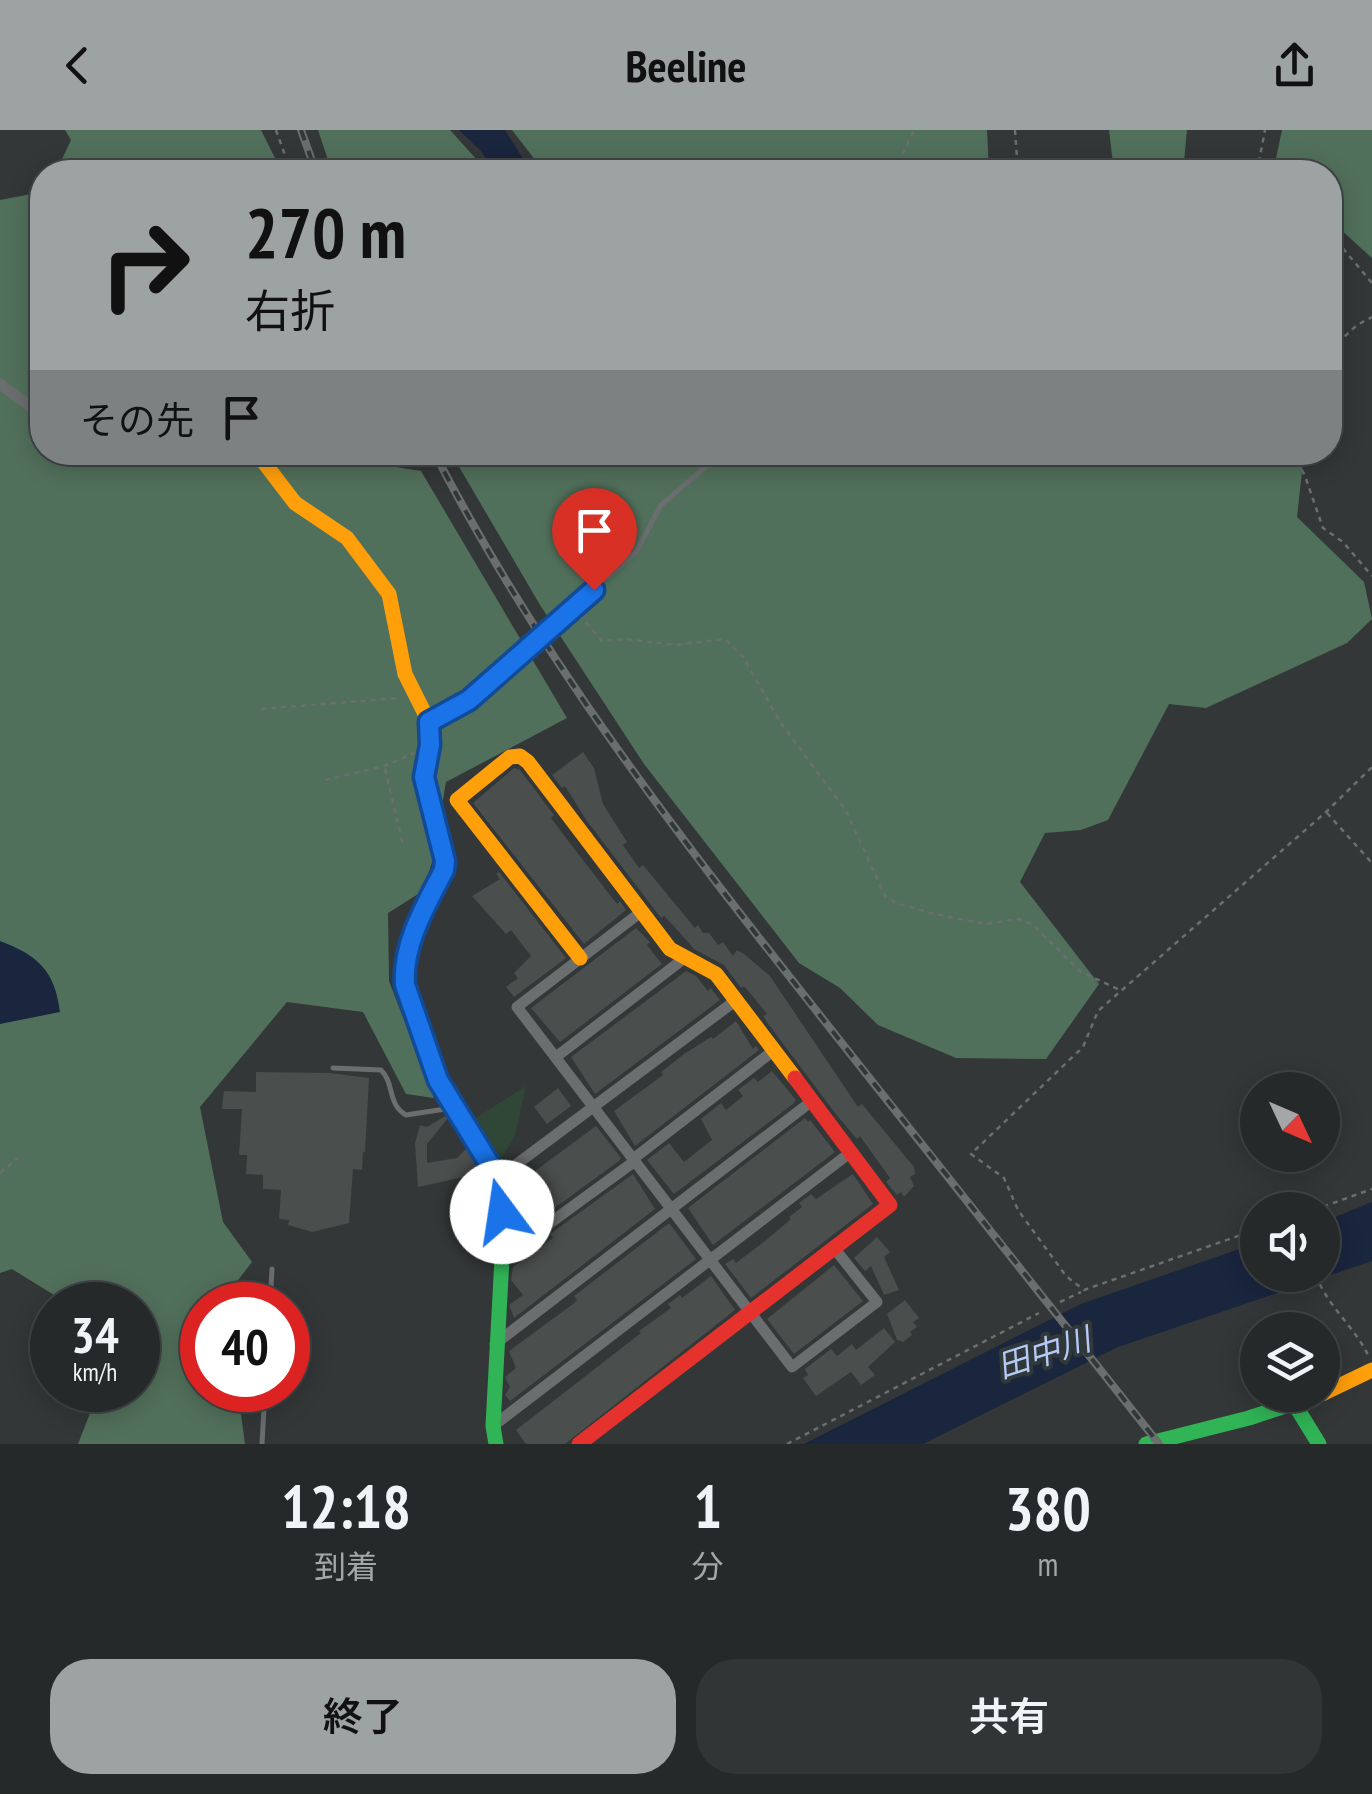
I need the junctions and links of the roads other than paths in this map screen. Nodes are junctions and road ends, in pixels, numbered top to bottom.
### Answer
1 (0, 384) edge
2 (30, 406) edge
3 (266, 465) edge
4 (708, 465) edge
5 (429, 722) junction
6 (641, 912) junction
7 (686, 957) junction
8 (580, 958) junction
9 (735, 1000) junction
10 (773, 1051) junction
11 (556, 1057) junction
12 (333, 1068) dead end
13 (812, 1102) junction
14 (594, 1106) junction
15 (455, 1108) junction
16 (851, 1152) junction
17 (634, 1160) junction
18 (498, 1178) junction
19 (672, 1209) junction
20 (834, 1248) junction
21 (502, 1258) junction
22 (711, 1260) junction
23 (272, 1269) dead end
24 (271, 1282) edge
25 (750, 1313) junction
26 (494, 1344) junction
27 (1372, 1370) edge
28 (1340, 1385) edge
29 (264, 1412) edge
30 (1268, 1412) edge
31 (1299, 1412) edge
32 (493, 1426) junction
33 (262, 1444) edge
34 (496, 1444) edge
35 (578, 1444) edge
36 (1146, 1444) edge
37 (1319, 1444) edge

1 - 2 street
3 - 5 street
4 - 5 lane
5 - 15 street
6 - 7 street
6 - 8 street
6 - 8 street
7 - 9 street
7 - 11 street
8 - 11 street
9 - 10 street
9 - 14 street
10 - 13 street
10 - 17 street
11 - 14 street
12 - 15 lane
13 - 16 street
13 - 19 street
14 - 17 street
14 - 18 street
15 - 18 street
16 - 20 street
16 - 22 street
17 - 19 street
17 - 21 street
18 - 21 street
19 - 22 street
19 - 26 street
20 - 25 street
20 - 25 street
21 - 26 street
22 - 25 street
22 - 32 street
23 - 24 lane
25 - 35 street
26 - 32 street
27 - 28 street
29 - 33 lane
30 - 36 street
31 - 37 street
32 - 34 street

